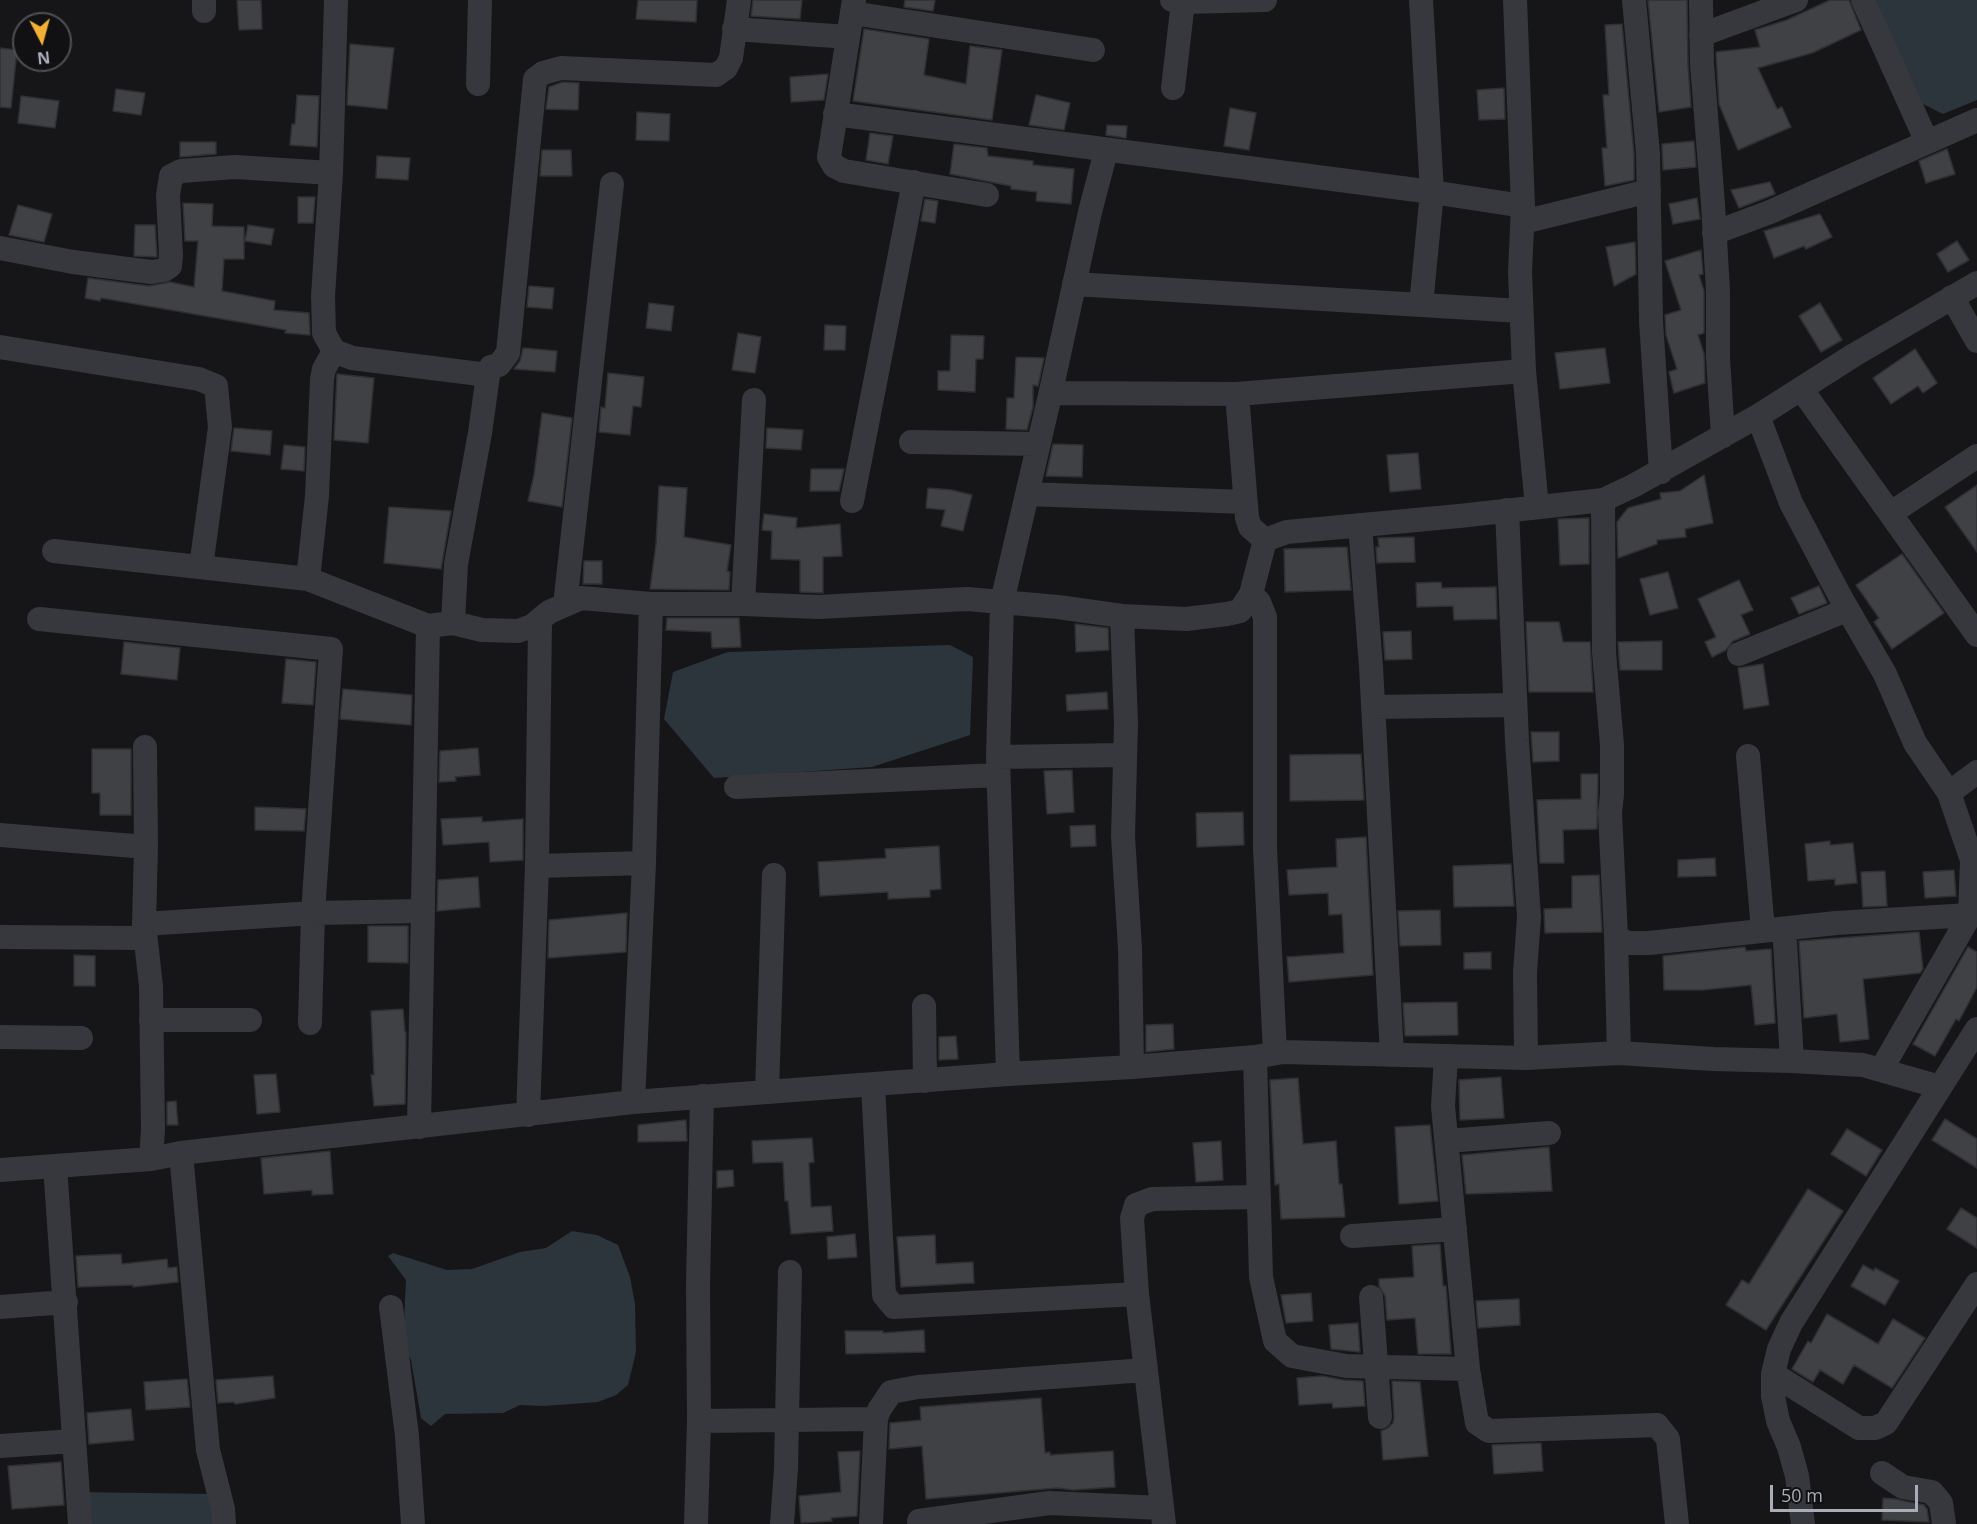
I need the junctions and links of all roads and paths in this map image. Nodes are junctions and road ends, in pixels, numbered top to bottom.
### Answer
1 (336, 0) edge
2 (480, 0) edge
3 (739, 0) edge
4 (1265, 0) edge
5 (1421, 0) edge
6 (1515, 0) edge
7 (1634, 0) edge
8 (1701, 0) edge
9 (1796, 0) edge
10 (1863, 0) edge
11 (1178, 1) edge
12 (853, 6) edge
13 (734, 29) junction
14 (1701, 35) junction
15 (848, 37) junction
16 (1093, 50) dead end
17 (478, 84) dead end
18 (1173, 88) dead end
19 (835, 114) junction
20 (1977, 120) edge
21 (1927, 142) junction
22 (1106, 151) junction
23 (331, 173) junction
24 (914, 183) junction
25 (612, 184) dead end
26 (1649, 191) junction
27 (1431, 192) junction
28 (987, 195) dead end
29 (1523, 214) junction
30 (1714, 233) junction
31 (0, 248) edge
32 (1977, 283) edge
33 (1074, 284) junction
34 (1952, 297) junction
35 (1420, 305) junction
36 (1521, 311) junction
37 (1977, 341) edge
38 (0, 347) edge
39 (334, 351) junction
40 (1524, 371) junction
41 (488, 375) junction
42 (1802, 390) junction
43 (1051, 391) junction
44 (1237, 394) junction
45 (754, 400) dead end
46 (1758, 416) junction
47 (1723, 436) junction
48 (910, 442) dead end
49 (1038, 444) junction
50 (1977, 456) edge
51 (1661, 472) junction
52 (1027, 494) junction
53 (1604, 500) junction
54 (852, 501) dead end
55 (1245, 502) junction
56 (1537, 507) junction
57 (1507, 510) junction
58 (1891, 513) junction
59 (1360, 525) junction
60 (1265, 540) junction
61 (54, 551) dead end
62 (201, 567) junction
63 (308, 579) junction
64 (1251, 594) junction
65 (1002, 602) junction
66 (651, 604) junction
67 (743, 604) junction
68 (565, 605) junction
69 (1847, 610) junction
70 (1122, 616) junction
71 (39, 619) dead end
72 (540, 620) junction
73 (453, 623) junction
74 (428, 626) junction
75 (1977, 635) edge
76 (1739, 654) dead end
77 (1515, 705) junction
78 (1373, 706) junction
79 (146, 747) dead end
80 (1124, 755) junction
81 (1748, 756) dead end
82 (998, 766) junction
83 (1977, 772) edge
84 (736, 786) dead end
85 (1949, 793) junction
86 (0, 836) edge
87 (146, 848) junction
88 (644, 863) junction
89 (537, 866) junction
90 (774, 875) dead end
91 (423, 911) junction
92 (313, 913) junction
93 (1970, 915) junction
94 (1763, 930) junction
95 (144, 931) junction
96 (1616, 936) junction
97 (0, 937) edge
98 (1785, 942) dead end
99 (924, 1006) dead end
100 (151, 1020) junction
101 (250, 1020) dead end
102 (310, 1023) dead end
103 (1977, 1029) edge
104 (0, 1036) edge
105 (81, 1038) dead end
106 (1619, 1053) junction
107 (1265, 1055) junction
108 (1392, 1055) junction
109 (1446, 1056) junction
110 (1526, 1058) junction
111 (1792, 1061) junction
112 (1132, 1067) junction
113 (1881, 1070) junction
114 (1008, 1074) junction
115 (925, 1081) junction
116 (873, 1085) junction
117 (1940, 1087) junction
118 (767, 1092) junction
119 (702, 1096) junction
120 (633, 1102) junction
121 (528, 1115) junction
122 (419, 1126) junction
123 (1549, 1133) dead end
124 (1447, 1142) junction
125 (181, 1153) junction
126 (151, 1159) junction
127 (56, 1166) junction
128 (0, 1170) edge
129 (1259, 1197) junction
130 (1455, 1229) junction
131 (1352, 1236) dead end
132 (790, 1272) dead end
133 (1977, 1284) edge
134 (1137, 1294) junction
135 (1371, 1297) dead end
136 (66, 1302) junction
137 (0, 1307) edge
138 (391, 1307) dead end
139 (1376, 1366) junction
140 (1468, 1369) junction
141 (1145, 1370) junction
142 (1773, 1374) junction
143 (1380, 1417) dead end
144 (876, 1419) junction
145 (699, 1421) junction
146 (787, 1421) junction
147 (75, 1441) junction
148 (0, 1446) edge
149 (1882, 1473) dead end
150 (1163, 1516) edge
151 (919, 1521) dead end
152 (80, 1524) edge
153 (224, 1524) edge
154 (413, 1524) edge
155 (696, 1524) edge
156 (782, 1524) edge
157 (872, 1524) edge
158 (1677, 1524) edge
159 (1803, 1524) edge
160 (1944, 1524) edge

1 - 23 street
2 - 17 street
3 - 13 street
4 - 11 street
5 - 27 street
6 - 29 street
7 - 26 street
8 - 14 street
9 - 14 street
10 - 21 street
11 - 18 street
12 - 15 street
12 - 16 street
13 - 15 street
13 - 41 street
14 - 30 street
15 - 19 street
19 - 22 street
19 - 24 street
20 - 21 street
21 - 30 street
22 - 27 street
22 - 33 street
23 - 31 street
23 - 39 street
24 - 28 street
24 - 54 street
25 - 68 street
26 - 29 street
26 - 51 street
27 - 29 street
27 - 35 street
29 - 36 street
30 - 47 street
32 - 34 street
33 - 35 street
33 - 43 street
34 - 37 street
34 - 42 street
35 - 36 street
36 - 40 street
38 - 62 street
39 - 41 street
39 - 63 street
40 - 44 street
40 - 56 street
41 - 73 street
42 - 46 street
42 - 58 street
43 - 44 street
43 - 49 street
44 - 55 street
45 - 67 street
46 - 47 street
46 - 69 street
47 - 51 street
48 - 49 street
49 - 52 street
50 - 58 street
51 - 53 street
52 - 55 street
52 - 65 street
53 - 56 street
53 - 96 street
55 - 60 street
56 - 57 street
57 - 59 street
57 - 77 street
58 - 75 street
59 - 60 street
59 - 78 street
60 - 64 street
61 - 62 street
62 - 63 street
63 - 74 street
64 - 70 street
64 - 107 street
65 - 67 street
65 - 70 street
65 - 82 street
66 - 67 street
66 - 68 street
66 - 88 street
68 - 72 street
69 - 76 street
69 - 85 street
70 - 80 street
71 - 92 street
72 - 73 street
72 - 89 street
73 - 74 street
74 - 91 street
77 - 78 street
77 - 110 street
78 - 108 street
79 - 87 street
80 - 82 street
80 - 112 street
81 - 94 street
82 - 84 street
82 - 114 street
83 - 85 street
85 - 93 street
86 - 87 street
87 - 95 street
88 - 89 street
88 - 120 street
89 - 121 street
90 - 118 street
91 - 92 street
91 - 122 street
92 - 95 street
92 - 102 street
93 - 94 street
93 - 113 street
94 - 96 street
95 - 97 street
95 - 100 street
96 - 106 street
98 - 111 street
99 - 115 street
100 - 101 street
100 - 126 street
103 - 117 street
104 - 105 street
106 - 110 street
106 - 111 street
107 - 108 street
107 - 112 street
107 - 129 street
108 - 109 street
109 - 110 street
109 - 124 street
111 - 113 street
112 - 114 street
113 - 117 street
114 - 115 street
115 - 116 street
116 - 118 street
116 - 134 street
117 - 142 street
118 - 119 street
119 - 120 street
119 - 145 street
120 - 121 street
121 - 122 street
122 - 125 street
123 - 124 street
124 - 130 street
125 - 126 street
125 - 153 street
126 - 127 street
127 - 128 street
127 - 136 street
129 - 134 street
129 - 139 street
130 - 131 street
130 - 140 street
132 - 146 street
133 - 142 street
134 - 141 street
135 - 139 street
136 - 137 street
136 - 147 street
138 - 154 street
139 - 140 street
139 - 143 street
140 - 158 street
141 - 144 street
141 - 150 street
142 - 159 street
144 - 146 street
144 - 157 street
145 - 146 street
145 - 155 street
146 - 156 street
147 - 148 street
147 - 152 street
149 - 160 street
150 - 151 street

